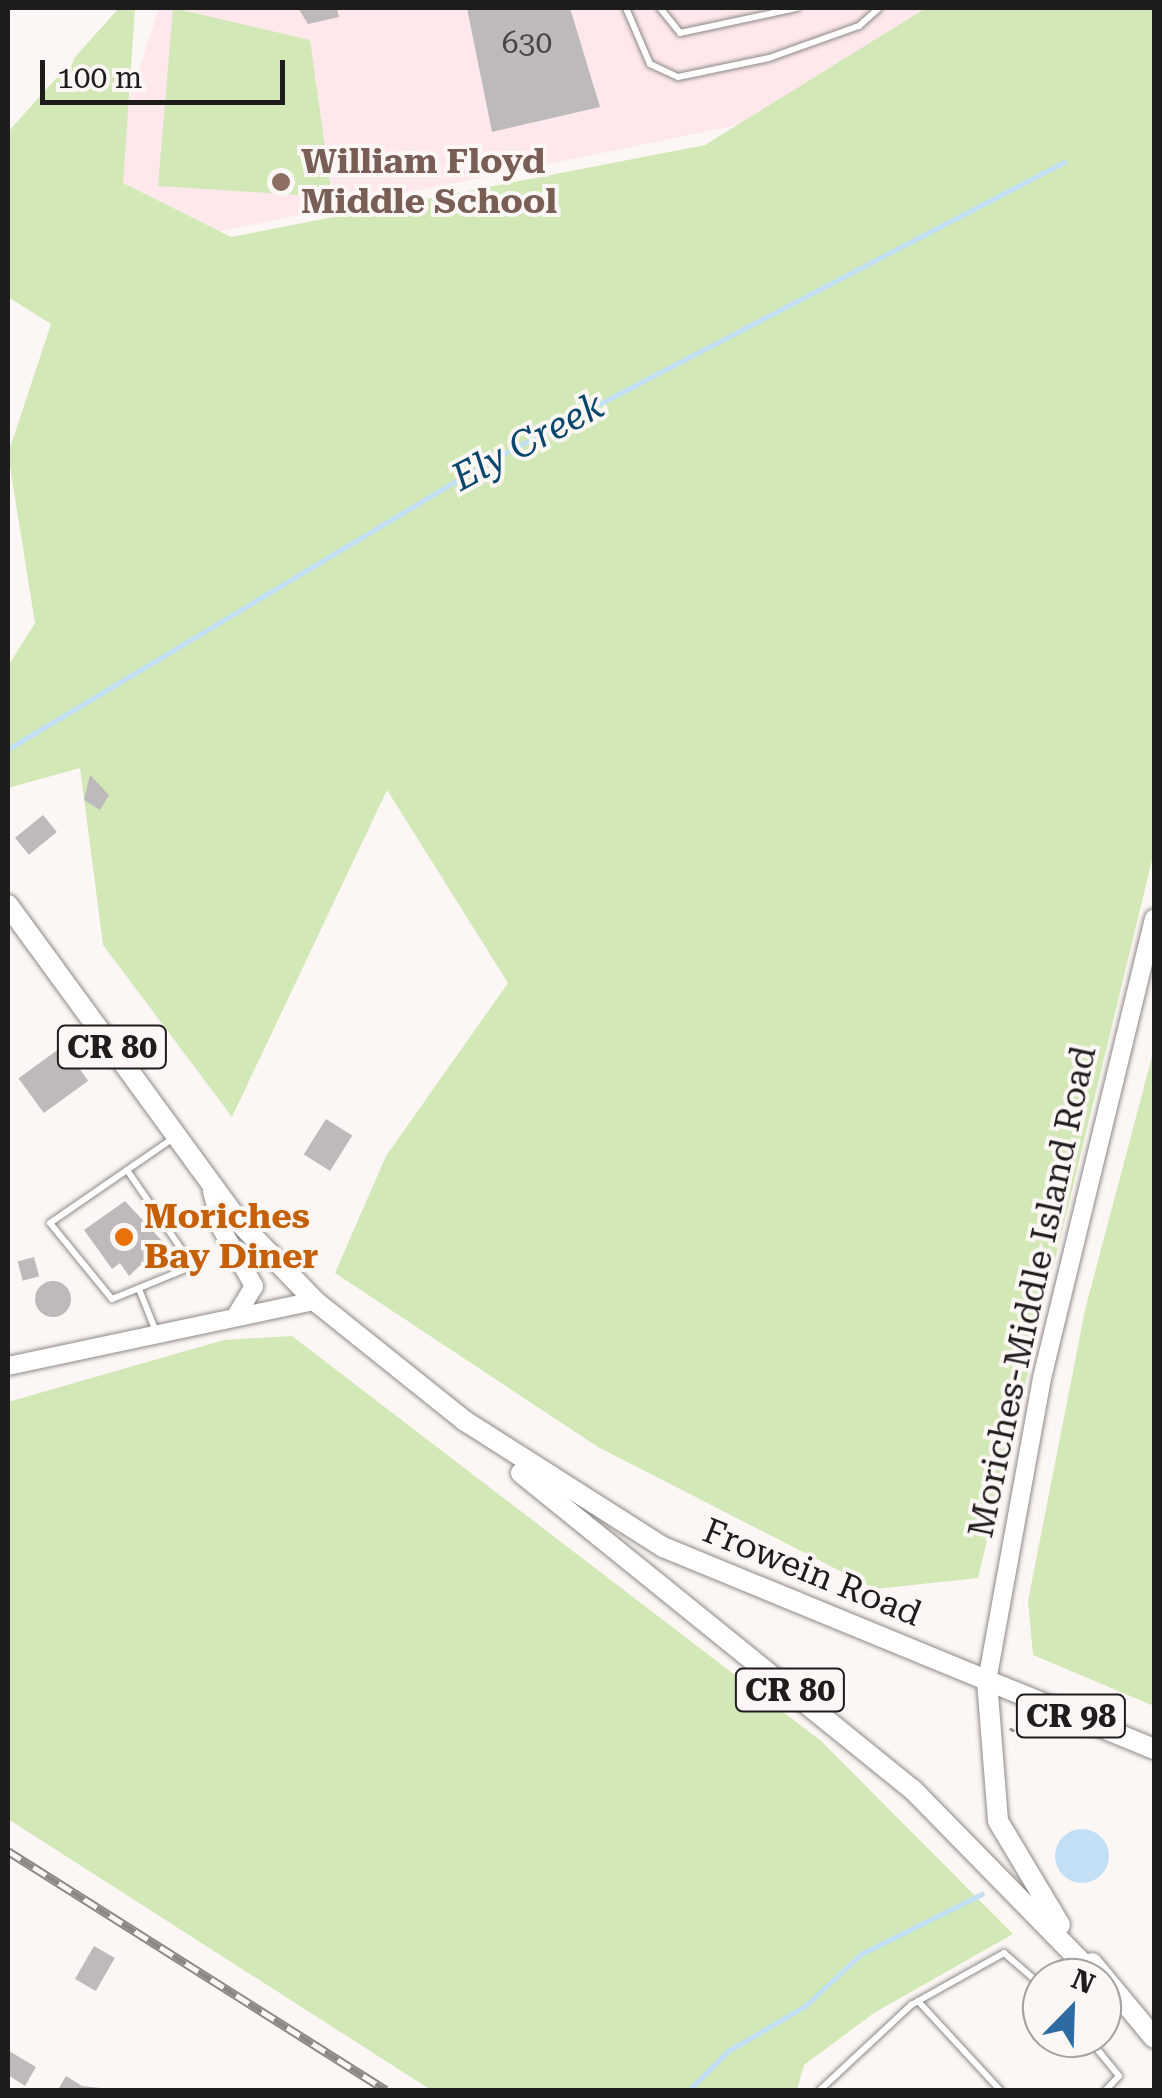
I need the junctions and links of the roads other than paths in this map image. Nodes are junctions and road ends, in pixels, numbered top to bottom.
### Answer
1 (626, 8) edge
2 (660, 8) edge
3 (797, 8) edge
4 (879, 8) edge
5 (8, 905) edge
6 (1154, 918) edge
7 (174, 1138) junction
8 (127, 1170) junction
9 (212, 1191) junction
10 (139, 1290) junction
11 (316, 1301) junction
12 (236, 1316) junction
13 (158, 1335) junction
14 (8, 1366) edge
15 (465, 1421) junction
16 (987, 1682) junction
17 (1154, 1749) edge
18 (1078, 1958) edge
19 (1022, 1969) edge
20 (918, 2000) junction
21 (1124, 2002) joint
22 (1154, 2038) edge
23 (1104, 2058) edge
24 (820, 2090) edge
25 (1000, 2090) edge
26 (1106, 2090) edge

1 - 4 lane
2 - 3 lane
5 - 7 main road, CR 80
6 - 16 main road, Moriches-Middle Island Road
7 - 8 lane
7 - 9 main road, CR 80
8 - 10 lane
8 - 10 lane
9 - 11 main road, CR 80
9 - 12 main road
10 - 13 lane
11 - 12 main road
11 - 15 main road, CR 80
12 - 13 main road
13 - 14 main road
15 - 16 main road, Frowein Road / CR 80
15 - 18 main road, CR 80
16 - 17 main road, Frowein Road / CR 98
16 - 21 main road, CR 80
19 - 20 lane
20 - 24 lane
20 - 25 lane
21 - 22 main road, CR 80
23 - 26 lane

